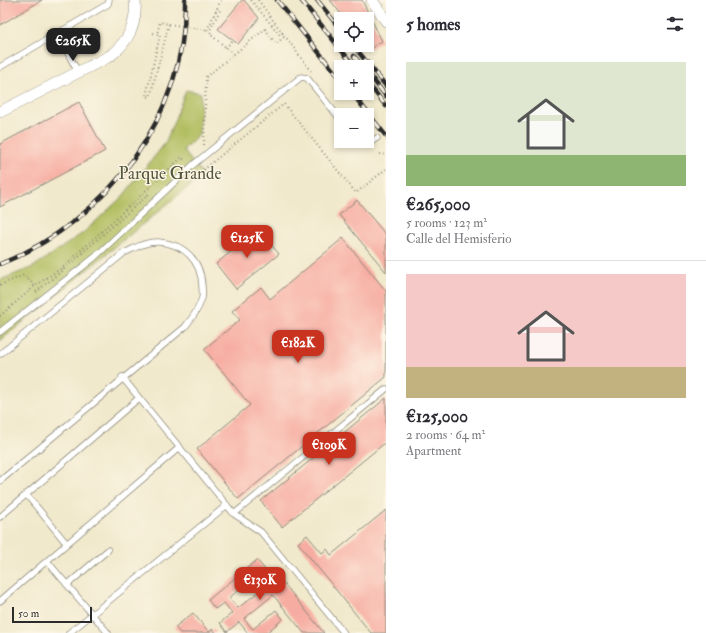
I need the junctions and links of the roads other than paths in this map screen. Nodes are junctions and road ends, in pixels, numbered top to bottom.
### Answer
1 (109, 0) edge
2 (136, 0) edge
3 (372, 0) edge
4 (386, 21) edge
5 (57, 33) junction
6 (0, 67) edge
7 (78, 72) junction
8 (334, 111) edge
9 (0, 112) edge
10 (377, 138) dead end
11 (374, 140) edge
12 (0, 332) edge
13 (0, 354) edge
14 (122, 377) junction
15 (386, 389) edge
16 (139, 398) junction
17 (180, 447) junction
18 (0, 481) edge
19 (26, 494) junction
20 (227, 505) junction
21 (234, 514) junction
22 (0, 517) edge
23 (67, 544) junction
24 (108, 550) dead end
25 (47, 561) junction
26 (67, 585) junction
27 (0, 602) edge
28 (92, 614) junction
29 (69, 633) edge
30 (108, 633) edge
31 (344, 633) edge

1 - 5 lane
2 - 7 street
3 - 4 street
5 - 6 lane
5 - 7 lane
7 - 9 street
8 - 12 lane
10 - 11 lane
13 - 14 lane
14 - 16 lane
14 - 18 lane
15 - 21 lane
16 - 17 lane
16 - 19 lane
17 - 20 lane
17 - 23 lane
19 - 22 lane
19 - 23 lane
20 - 21 lane
20 - 28 lane
21 - 31 lane
23 - 25 lane
24 - 26 lane
25 - 26 lane
25 - 27 lane
26 - 28 lane
28 - 29 lane
28 - 30 lane

